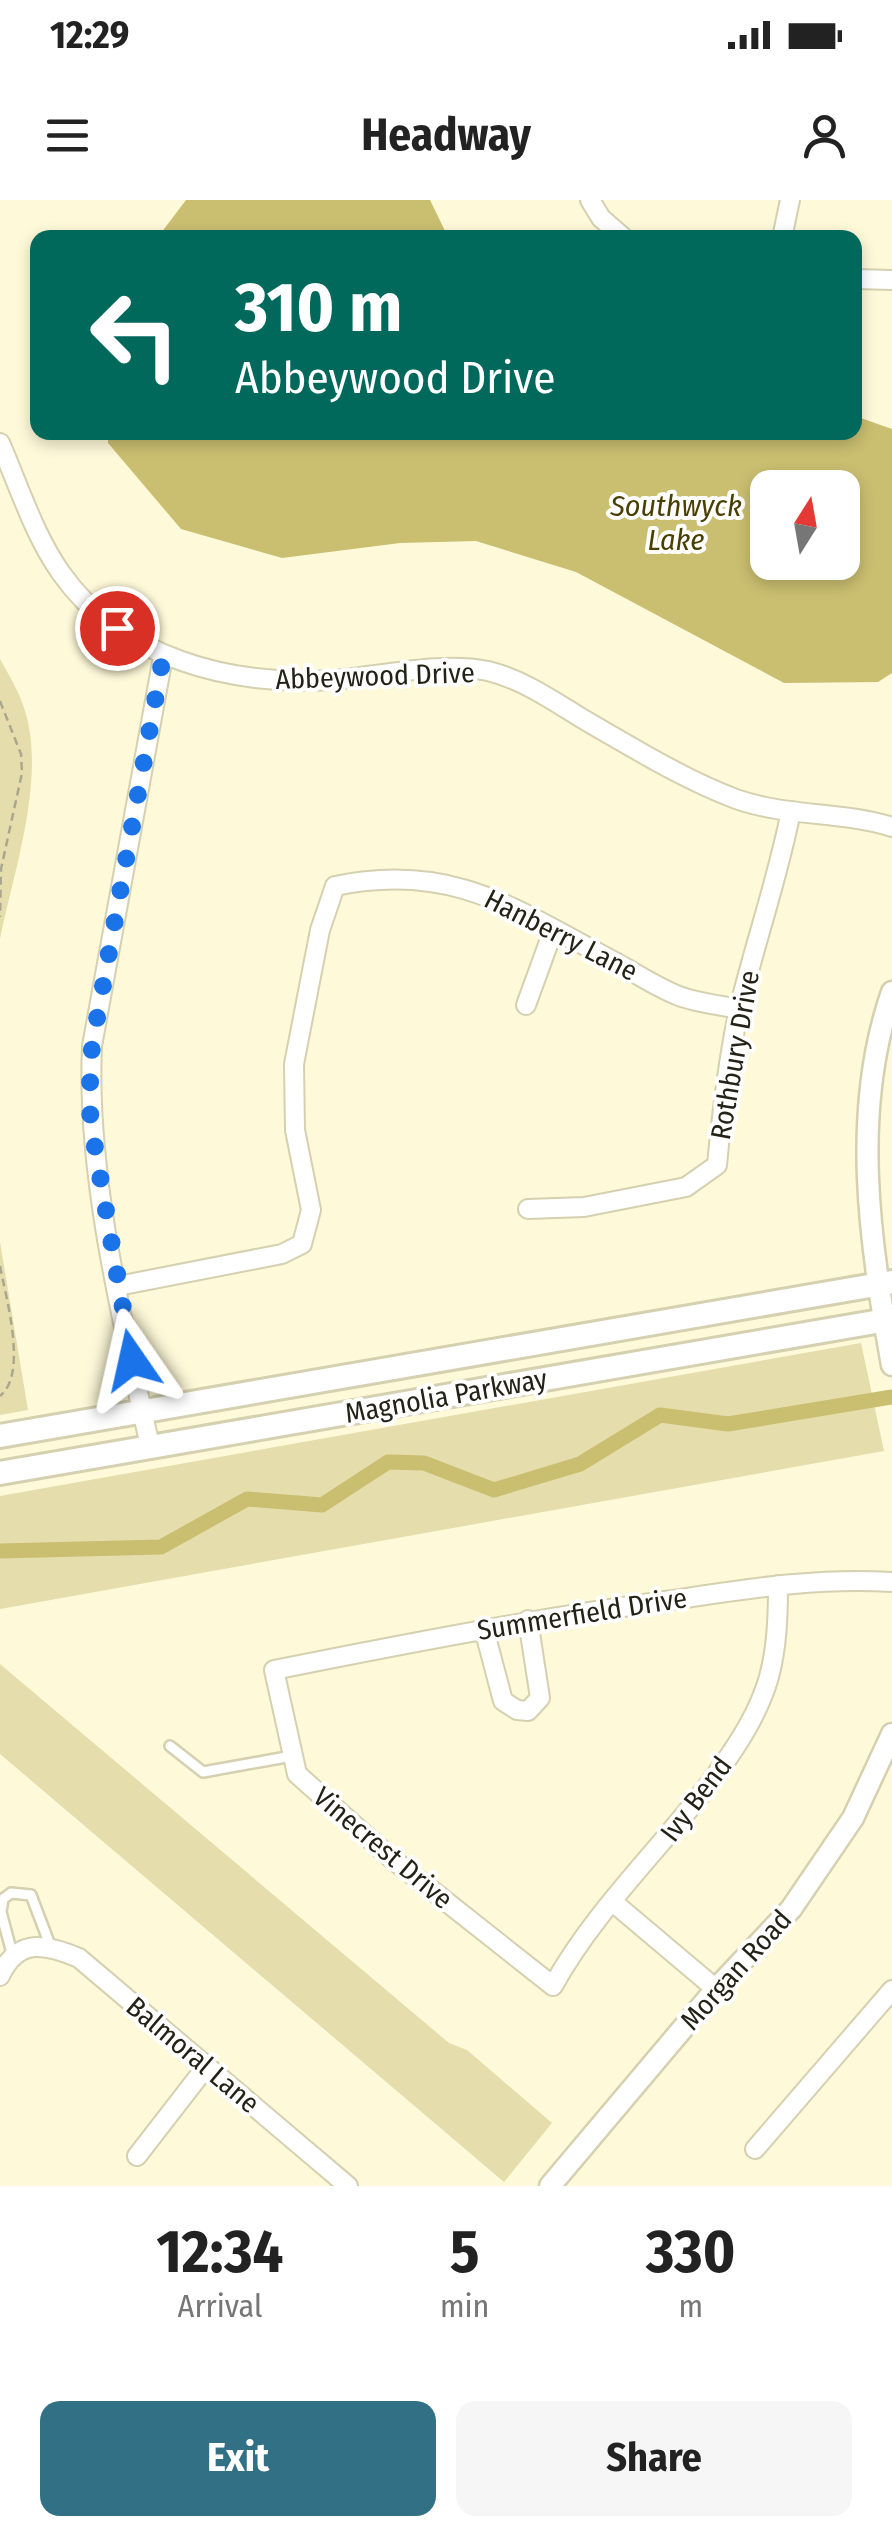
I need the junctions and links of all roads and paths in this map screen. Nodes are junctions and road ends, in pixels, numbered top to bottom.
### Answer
1 (590, 200) edge
2 (790, 200) edge
3 (615, 230) edge
4 (784, 230) edge
5 (862, 280) edge
6 (892, 280) edge
7 (0, 443) edge
8 (163, 657) junction
9 (0, 701) edge
10 (791, 812) junction
11 (892, 828) edge
12 (0, 918) edge
13 (552, 931) junction
14 (892, 992) edge
15 (526, 1005) dead end
16 (739, 1009) junction
17 (528, 1209) dead end
18 (0, 1266) edge
19 (886, 1283) edge
20 (118, 1286) junction
21 (888, 1320) edge
22 (619, 1329) junction
23 (892, 1364) edge
24 (627, 1365) junction
25 (376, 1371) junction
26 (0, 1396) edge
27 (384, 1407) junction
28 (142, 1412) junction
29 (0, 1436) edge
30 (150, 1446) junction
31 (0, 1473) edge
32 (892, 1582) edge
33 (778, 1585) junction
34 (528, 1620) junction
35 (484, 1628) junction
36 (274, 1670) joint
37 (891, 1741) edge
38 (170, 1746) dead end
39 (293, 1756) junction
40 (614, 1903) junction
41 (50, 1945) junction
42 (20, 1952) junction
43 (0, 1976) edge
44 (553, 1986) joint
45 (716, 1989) junction
46 (892, 1990) edge
47 (206, 2067) junction
48 (755, 2149) dead end
49 (138, 2156) dead end
50 (348, 2186) edge
51 (550, 2186) edge

1 - 3 street
2 - 4 street
5 - 6 street
7 - 8 street, Abbeywood Drive
8 - 10 street, Abbeywood Drive
8 - 20 street
9 - 12 path
10 - 11 street, Abbeywood Drive
10 - 16 street, Rothbury Drive
13 - 15 street
13 - 16 street, Hanberry Lane
13 - 20 street, Hanberry Lane
14 - 19 street
16 - 17 street, Rothbury Drive
18 - 26 path
19 - 21 street
19 - 22 main road, Magnolia Parkway
20 - 28 street
21 - 23 street
21 - 24 main road, Magnolia Parkway
22 - 24 main road
22 - 25 main road, Magnolia Parkway
24 - 27 main road, Magnolia Parkway
25 - 27 main road
25 - 28 main road, Magnolia Parkway
27 - 30 main road, Magnolia Parkway
28 - 29 main road, Magnolia Parkway
28 - 30 street
30 - 31 main road, Magnolia Parkway
32 - 33 street, Summerfield Drive
33 - 34 street, Summerfield Drive
33 - 40 street, Ivy Bend
34 - 35 street, Summerfield Drive
34 - 35 street
35 - 36 street, Summerfield Drive
36 - 39 street, Vinecrest Drive
37 - 45 street, Morgan Road
38 - 39 lane
39 - 44 street, Vinecrest Drive
40 - 44 street, Ivy Bend
40 - 45 street
41 - 42 street
41 - 42 lane
41 - 47 street, Balmoral Lane
42 - 43 street
45 - 51 street, Morgan Road
46 - 48 street
47 - 49 street
47 - 50 street, Balmoral Lane

